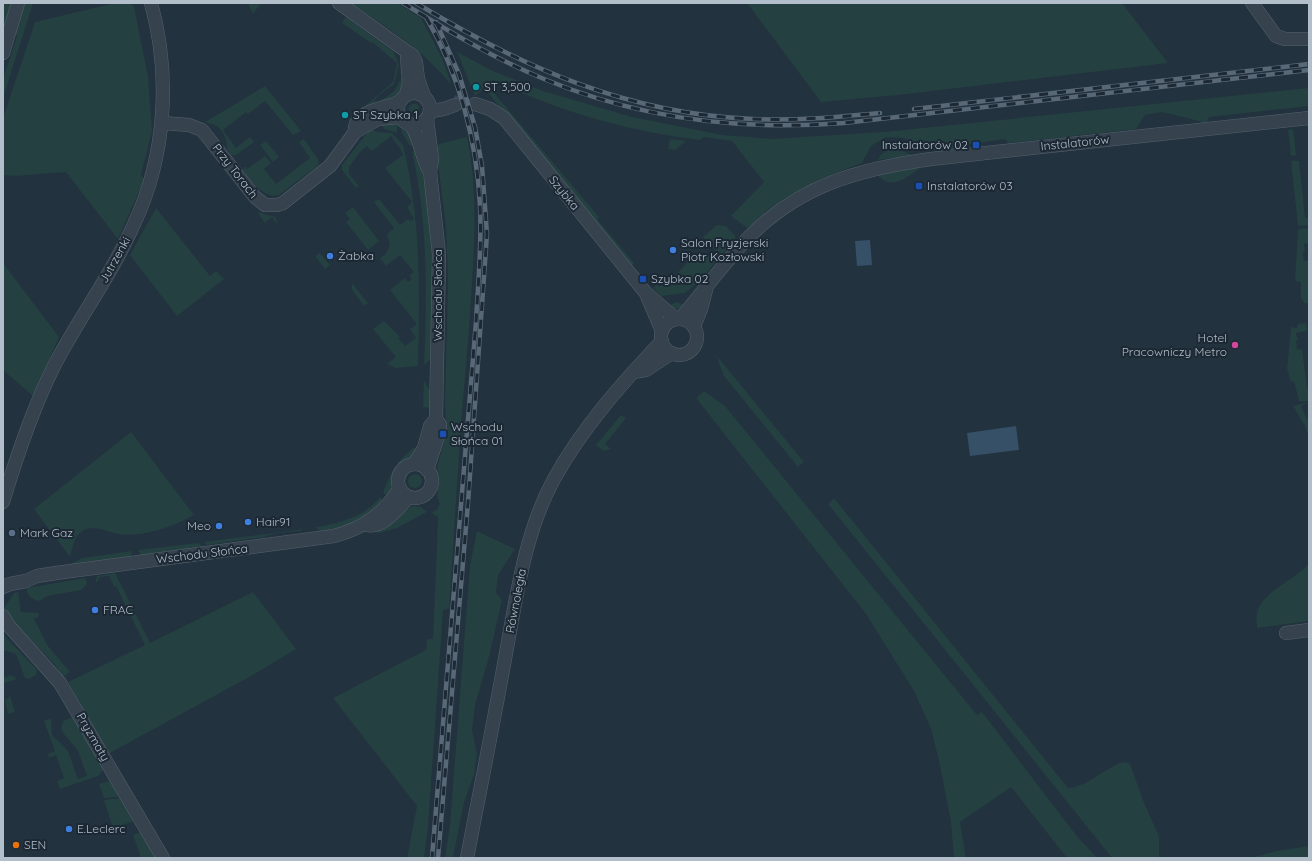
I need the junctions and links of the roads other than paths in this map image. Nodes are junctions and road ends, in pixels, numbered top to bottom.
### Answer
1 (18, 3) edge
2 (151, 3) edge
3 (339, 3) edge
4 (1252, 3) edge
5 (1309, 38) edge
6 (400, 46) junction
7 (3, 53) edge
8 (403, 98) junction
9 (454, 104) tunnel mouth
10 (475, 104) tunnel mouth
11 (428, 107) junction
12 (399, 117) junction
13 (1309, 118) edge
14 (162, 123) junction
15 (411, 125) junction
16 (355, 132) junction
17 (430, 172) junction
18 (707, 285) junction
19 (645, 292) junction
20 (678, 319) junction
21 (694, 326) junction
22 (662, 336) junction
23 (672, 353) junction
24 (633, 372) junction
25 (436, 419) junction
26 (414, 464) junction
27 (427, 470) junction
28 (404, 492) junction
29 (3, 502) edge
30 (37, 576) junction
31 (3, 578) edge
32 (3, 587) edge
33 (5, 622) edge
34 (1309, 630) edge
35 (1286, 633) dead end
36 (164, 858) edge
37 (467, 858) edge

1 - 7 street
2 - 14 street, Jutrzenki
3 - 6 street
4 - 5 street
6 - 8 street
6 - 11 street
8 - 11 street
8 - 12 street
8 - 16 street, Przy Torach
9 - 11 street
10 - 19 street, Szybka
11 - 15 street
11 - 17 street, Wschodu Słońca
12 - 15 street
12 - 16 street, Przy Torach
13 - 18 street, Instalatorów
14 - 16 street, Przy Torach
14 - 29 street, Jutrzenki
15 - 17 street, Wschodu Słońca
17 - 25 street, Wschodu Słońca
18 - 20 street
18 - 21 street
19 - 20 street, Szybka
19 - 22 street, Szybka
20 - 21 street
20 - 22 street
21 - 23 street
22 - 23 street
22 - 24 street, Równoległa
23 - 24 street
24 - 37 street, Równoległa
25 - 26 street, Wschodu Słońca
25 - 27 street, Wschodu Słońca
26 - 27 street
26 - 28 street
27 - 28 street
28 - 30 street, Wschodu Słońca
30 - 31 street, Wschodu Słońca
30 - 32 street, Wschodu Słońca
33 - 36 street, Pryzmaty
34 - 35 street

